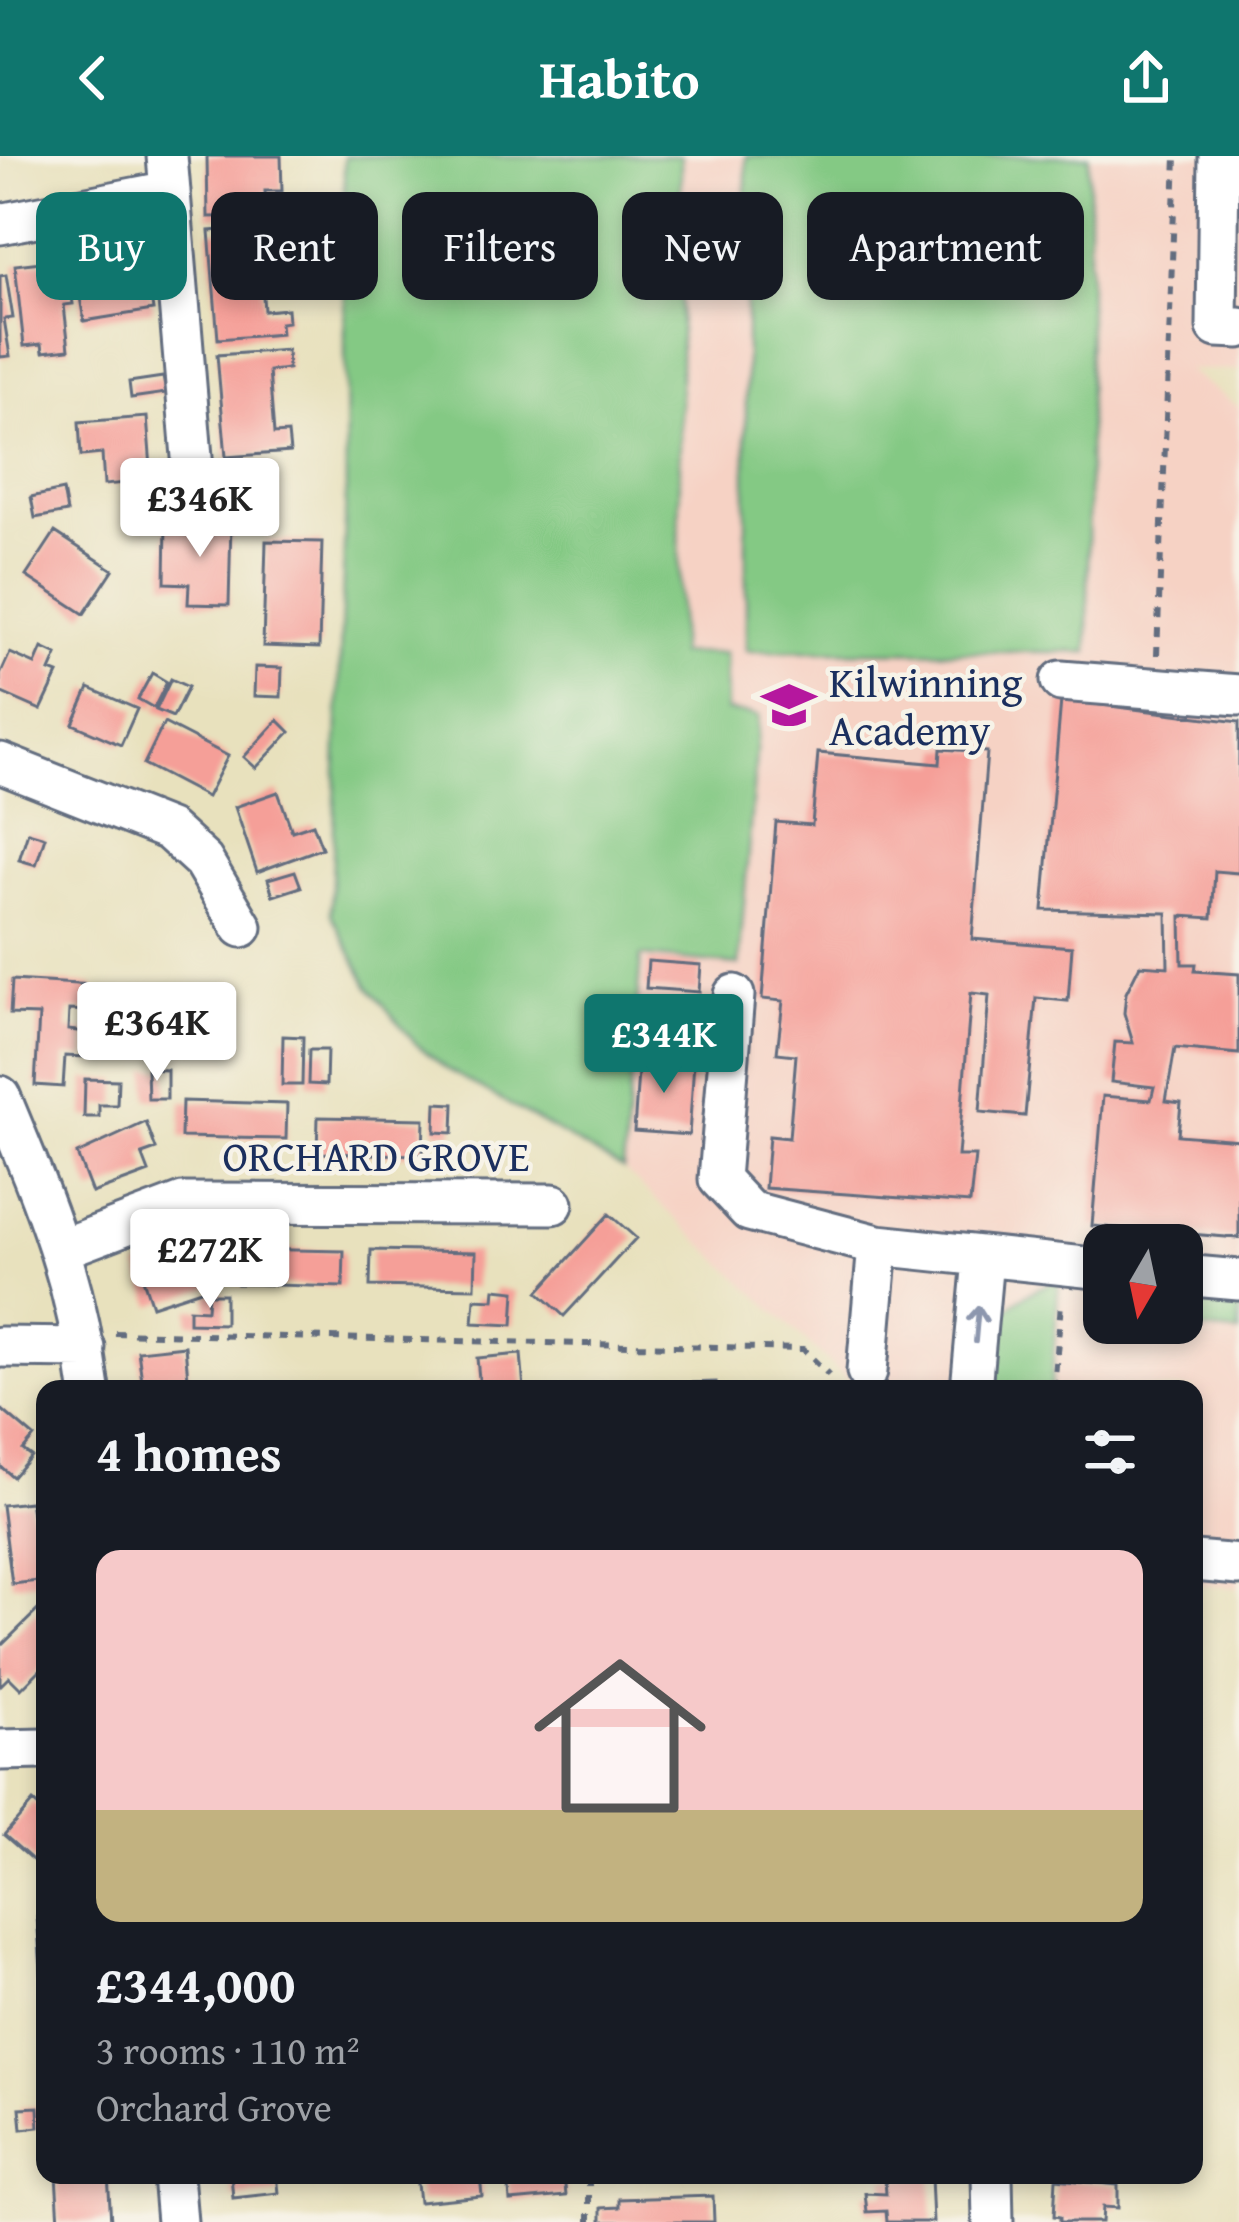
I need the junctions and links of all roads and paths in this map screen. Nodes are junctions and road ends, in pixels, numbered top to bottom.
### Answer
1 (1176, 156) edge
2 (1219, 156) edge
3 (169, 174) edge
4 (0, 224) edge
5 (1239, 328) edge
6 (194, 481) dead end
7 (1060, 681) dead end
8 (1156, 689) junction
9 (1239, 695) edge
10 (0, 763) edge
11 (242, 927) dead end
12 (734, 994) dead end
13 (0, 1096) edge
14 (553, 1204) dead end
15 (878, 1244) junction
16 (64, 1248) junction
17 (982, 1259) junction
18 (1064, 1266) junction
19 (1083, 1267) edge
20 (1203, 1277) edge
21 (1239, 1280) edge
22 (0, 1347) edge
23 (85, 1348) junction
24 (89, 1380) edge
25 (855, 1380) edge
26 (972, 1380) edge
27 (1055, 1380) edge
28 (1203, 1562) edge
29 (1239, 1564) edge
30 (36, 1749) edge
31 (0, 1750) edge
32 (174, 2184) edge
33 (589, 2184) edge
34 (992, 2184) edge
35 (176, 2222) edge
36 (589, 2222) edge
37 (993, 2222) edge

1 - 8 path
2 - 5 street
3 - 4 street
3 - 6 street
7 - 8 street
8 - 9 street
10 - 11 street
12 - 15 street
13 - 16 street
14 - 16 street, ORCHARD GROVE
15 - 17 street
15 - 25 street
16 - 23 street
17 - 18 street
26 -> 17 street
18 - 19 street
18 - 27 path
20 - 21 street
22 - 23 street
23 - 24 street
23 - 25 path
28 - 29 street
30 - 31 street
32 - 35 street
33 - 36 path
34 - 37 street

